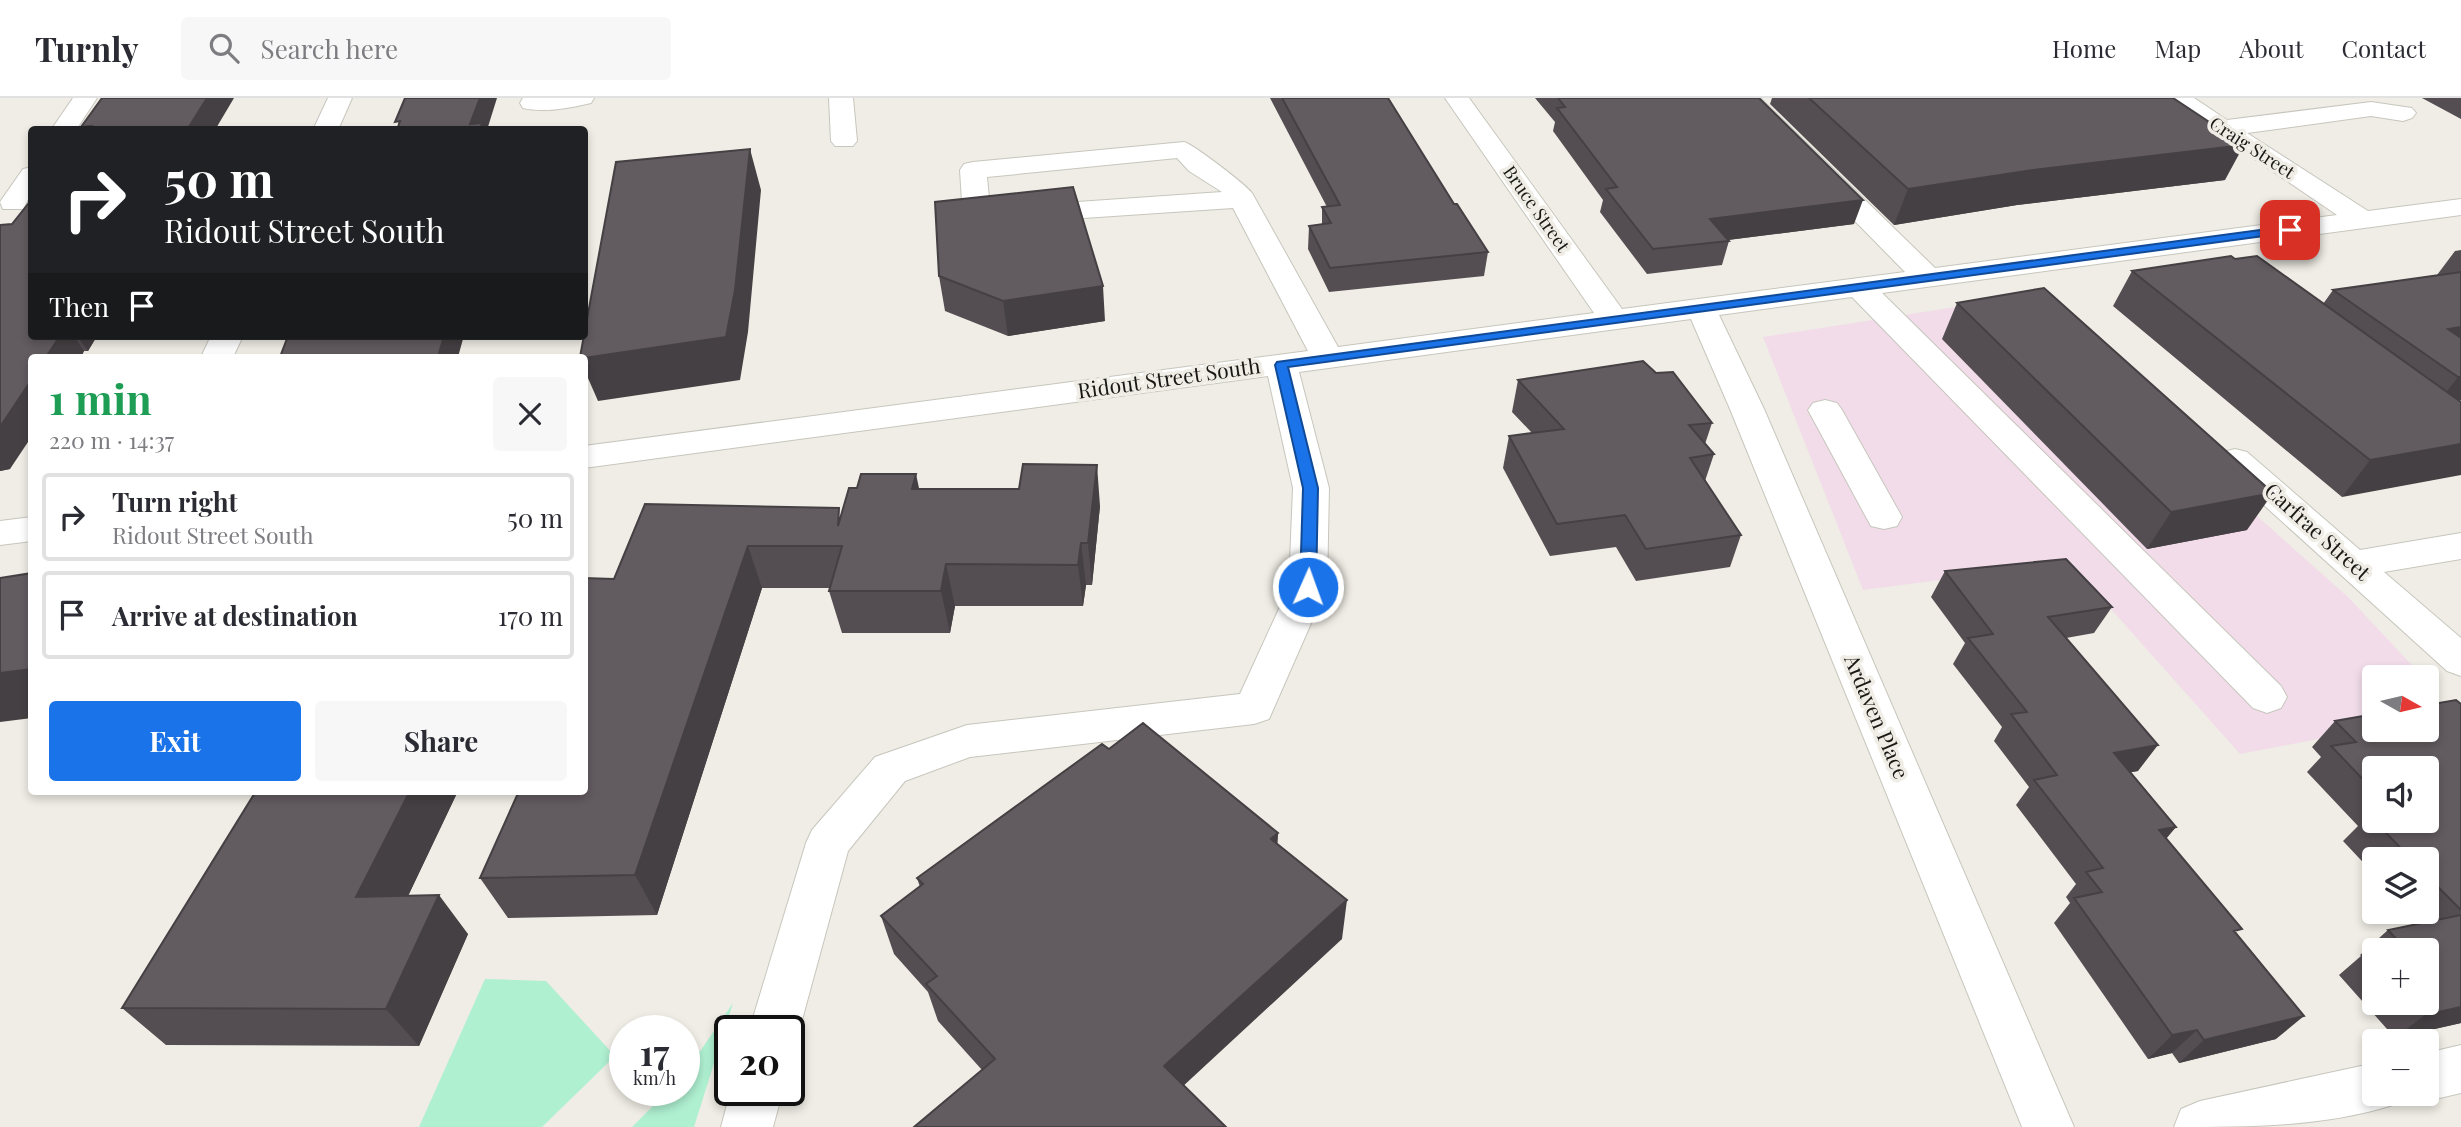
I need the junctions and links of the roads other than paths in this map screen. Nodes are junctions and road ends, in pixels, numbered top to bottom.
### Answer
1 (85, 98) edge
2 (340, 98) edge
3 (582, 98) edge
4 (841, 98) edge
5 (1457, 98) edge
6 (1746, 98) edge
7 (2177, 98) edge
8 (533, 101) edge
9 (2403, 113) dead end
10 (66, 126) edge
11 (327, 126) edge
12 (524, 126) edge
13 (2223, 128) junction
14 (844, 141) dead end
15 (28, 181) edge
16 (1242, 199) junction
17 (13, 203) dead end
18 (2461, 207) edge
19 (2363, 220) junction
20 (2193, 243) junction
21 (2014, 266) junction
22 (2225, 267) edge
23 (1928, 278) junction
24 (1860, 287) junction
25 (2045, 290) edge
26 (1701, 308) junction
27 (1614, 320) junction
28 (1328, 358) junction
29 (1281, 365) junction
30 (1825, 410) dead end
31 (2209, 437) edge
32 (588, 456) edge
33 (1884, 517) dead end
34 (28, 530) edge
35 (0, 533) edge
36 (2461, 546) edge
37 (2353, 565) junction
38 (2461, 661) edge
39 (2267, 696) dead end
40 (779, 1015) edge
41 (2461, 1069) edge
42 (2439, 1074) edge
43 (2362, 1091) edge
44 (753, 1106) edge
45 (747, 1127) edge
46 (2048, 1127) edge
47 (2200, 1127) edge

1 - 10 street
2 - 11 street
3 - 8 street
4 - 14 street
5 - 27 street, Bruce Street
6 - 23 street
7 - 13 street, Craig Street
8 - 12 street
9 - 13 street
13 - 19 street, Craig Street
15 - 17 street
16 - 16 street
16 - 28 street
18 - 19 street, Ridout Street South
19 - 20 street, Ridout Street South
20 - 21 street, Ridout Street South
20 - 22 street
21 - 23 street, Ridout Street South
21 - 25 street
23 - 24 street, Ridout Street South
24 - 26 street, Ridout Street South
24 - 39 street
26 - 27 street, Ridout Street South
26 - 46 street, Ardaven Place
27 - 28 street, Ridout Street South
28 - 29 street, Ridout Street South
29 - 32 street, Ridout Street South
29 - 40 street
30 - 33 street
31 - 37 street, Carfrae Street
34 - 35 street
36 - 37 street
37 - 38 street, Carfrae Street
41 - 42 street
43 - 47 street
44 - 45 street

